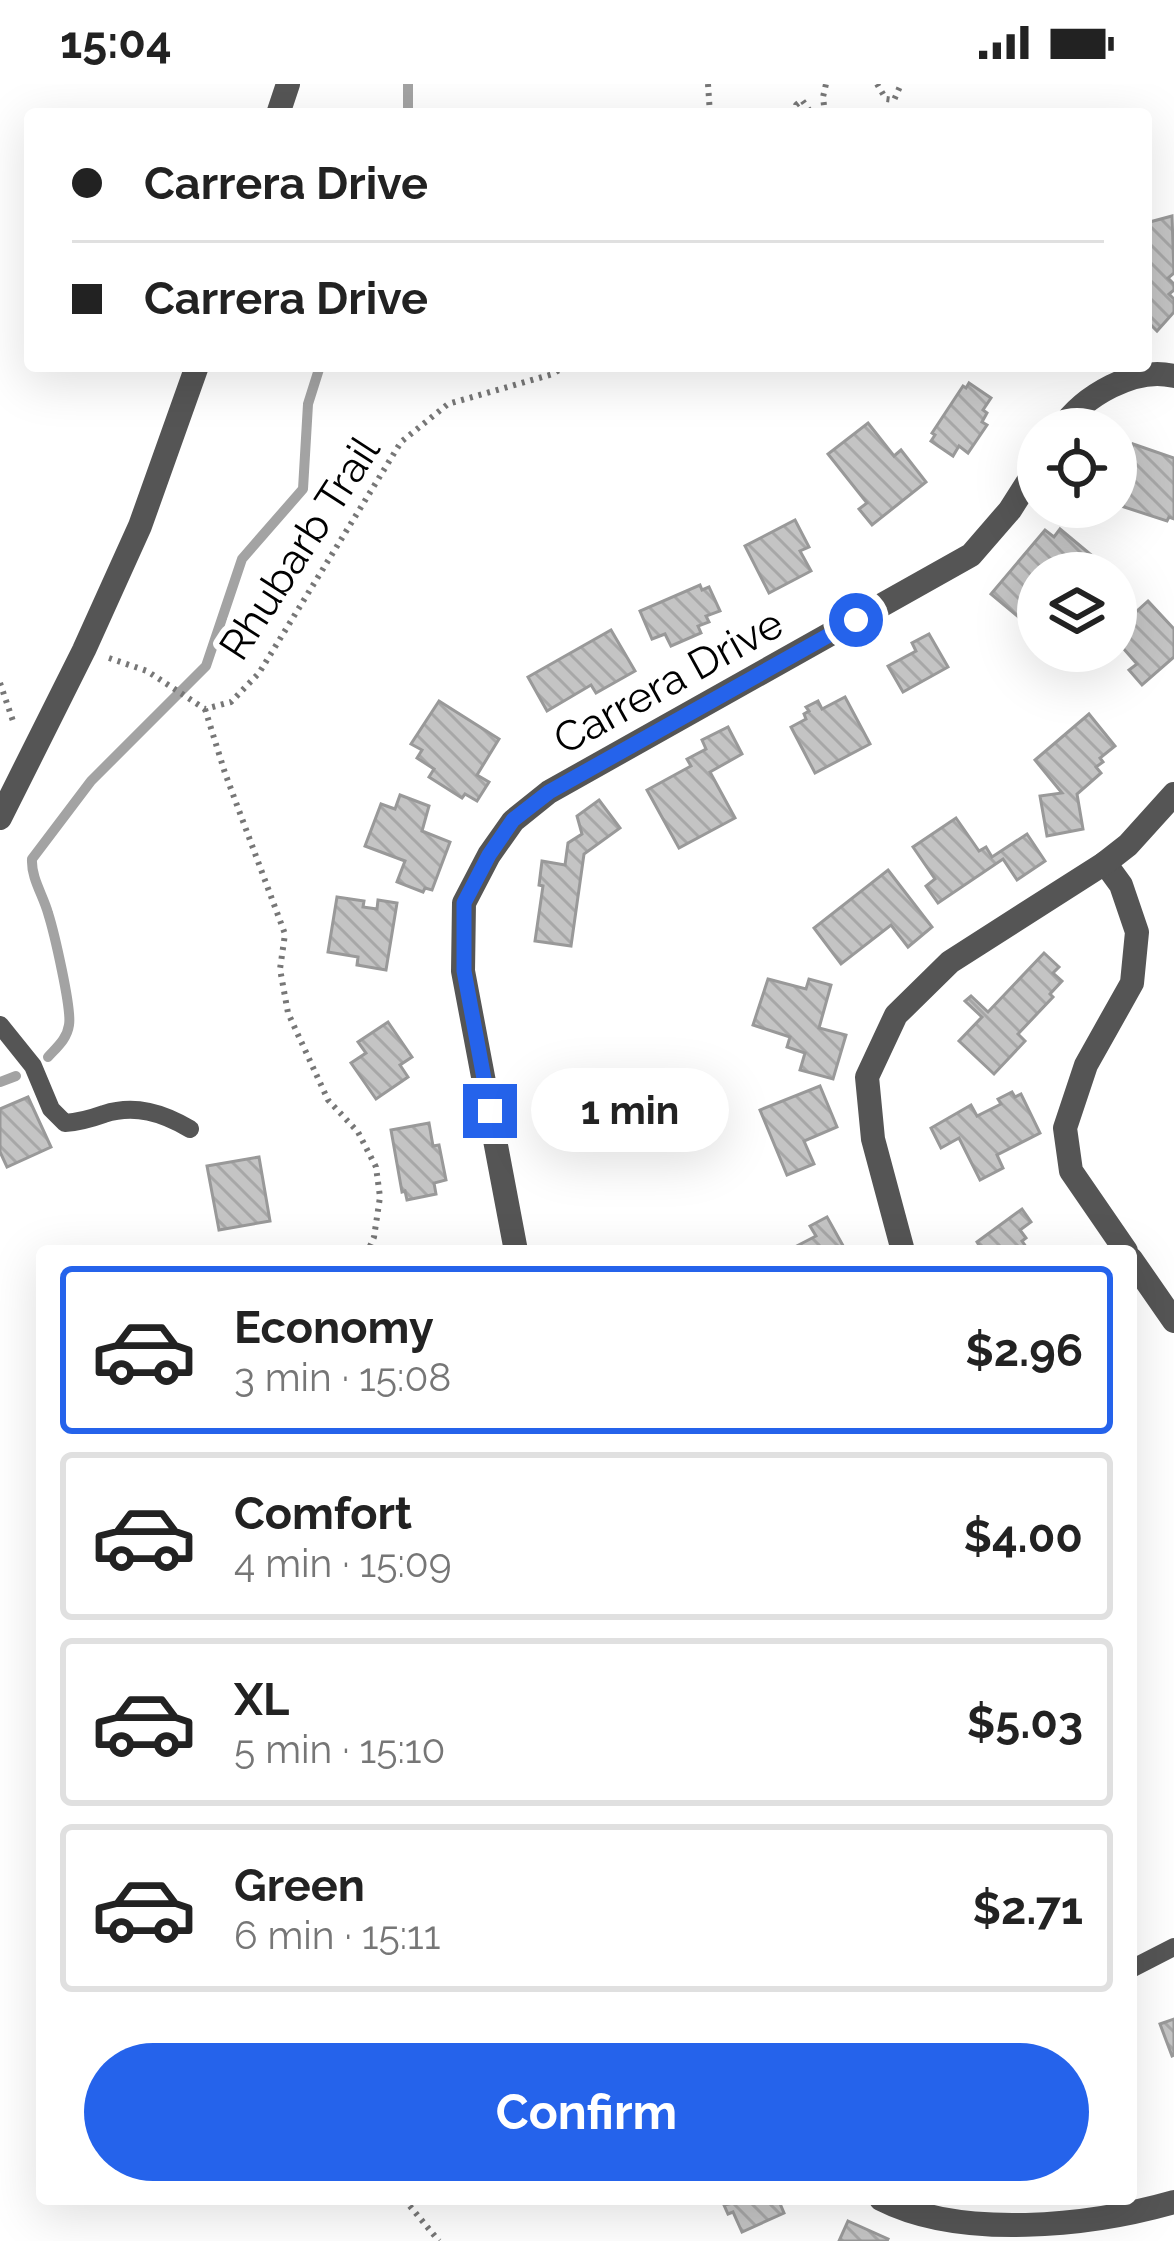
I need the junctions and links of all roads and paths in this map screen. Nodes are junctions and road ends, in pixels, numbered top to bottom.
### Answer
1 (877, 84) edge
2 (901, 84) edge
3 (194, 372) edge
4 (556, 372) edge
5 (1174, 376) edge
6 (1082, 408) edge
7 (1017, 499) edge
8 (84, 650) junction
9 (206, 709) junction
10 (1174, 794) edge
11 (0, 818) edge
12 (1105, 863) junction
13 (0, 1025) edge
14 (190, 1129) dead end
15 (371, 1245) edge
16 (514, 1245) edge
17 (901, 1245) edge
18 (1122, 1245) edge
19 (1137, 1268) edge
20 (1174, 1321) edge
21 (1174, 1947) edge
22 (1137, 1967) edge
23 (1174, 2202) edge
24 (409, 2205) edge
25 (892, 2205) edge
26 (439, 2241) edge

1 - 2 path
3 - 8 street
4 - 9 path, Rhubarb Trail
5 - 6 street
7 - 16 street, Carrera Drive
8 - 9 path, Rhubarb Trail
8 - 11 street
9 - 15 path
10 - 12 street
12 - 17 street
12 - 18 street
13 - 14 lane
19 - 20 street
21 - 22 lane
23 - 25 street
24 - 26 path

